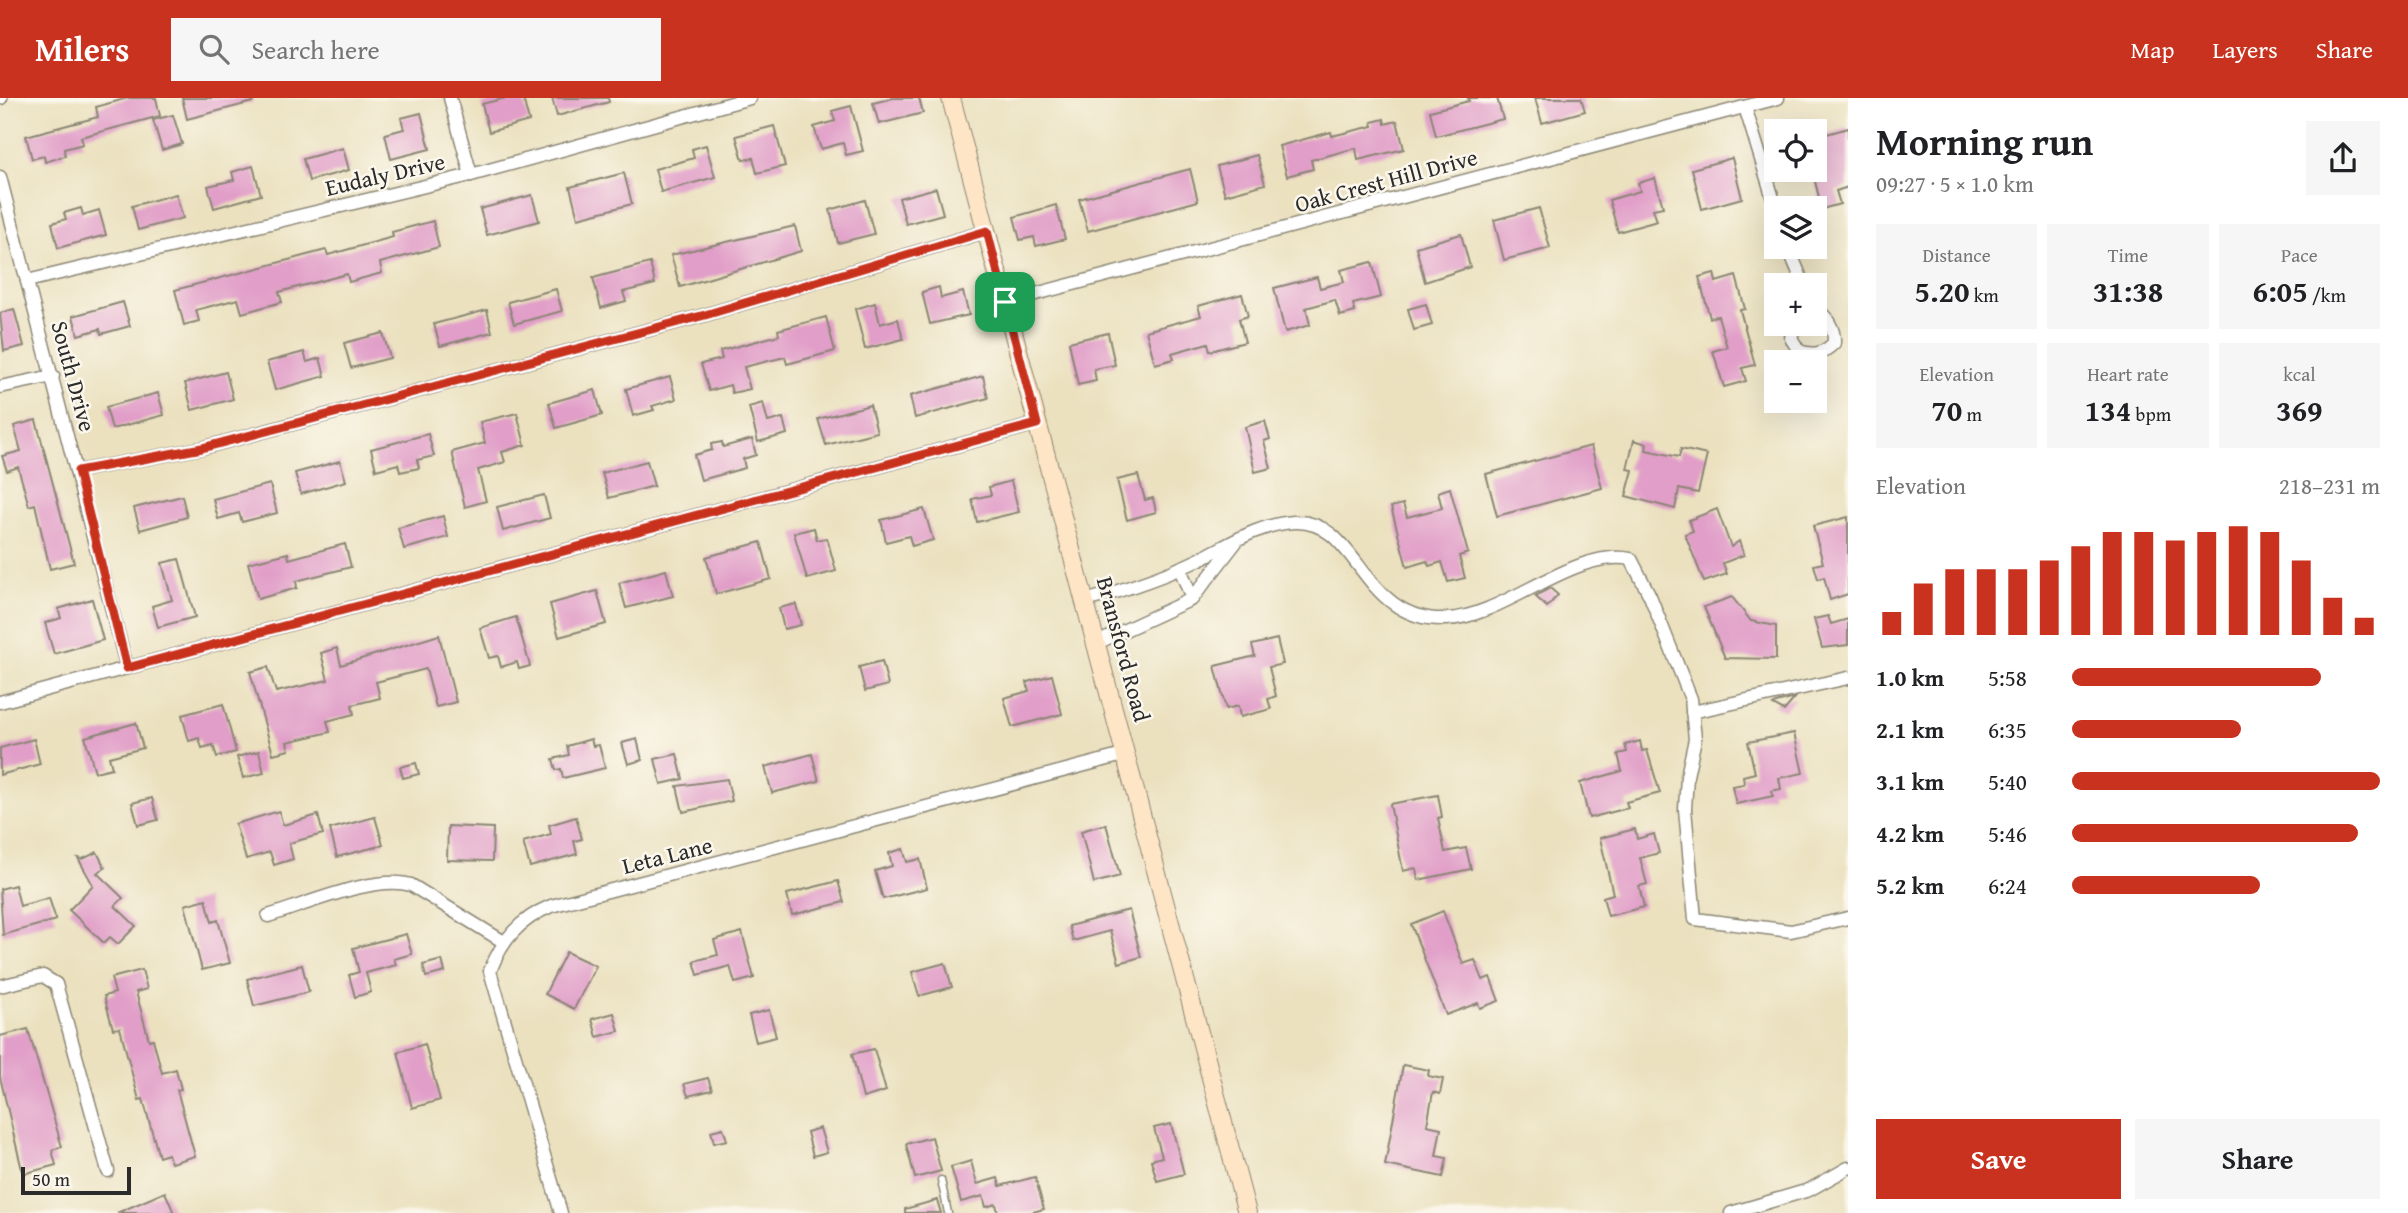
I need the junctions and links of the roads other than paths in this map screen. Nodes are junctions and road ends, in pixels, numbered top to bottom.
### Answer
1 (450, 98) edge
2 (750, 98) edge
3 (951, 98) edge
4 (1778, 98) edge
5 (1745, 107) junction
6 (471, 175) junction
7 (0, 177) edge
8 (1772, 196) edge
9 (987, 231) junction
10 (27, 281) junction
11 (1005, 302) junction
12 (1827, 321) edge
13 (1792, 336) edge
14 (52, 376) junction
15 (0, 387) edge
16 (1037, 424) junction
17 (78, 471) junction
18 (1238, 539) junction
19 (1180, 568) junction
20 (1192, 599) junction
21 (1086, 601) junction
22 (1097, 643) junction
23 (127, 668) junction
24 (1848, 678) edge
25 (0, 702) edge
26 (1692, 712) junction
27 (1127, 754) junction
28 (268, 916) dead end
29 (1848, 918) edge
30 (505, 942) junction
31 (0, 986) edge
32 (1848, 1168) edge
33 (108, 1171) dead end
34 (941, 1180) dead end
35 (1245, 1212) edge
36 (561, 1213) edge
37 (948, 1213) edge
38 (1731, 1213) edge

1 - 6 street
2 - 6 street, Eudaly Drive
3 - 9 street, Bransford Road
4 - 5 street, Oak Crest Hill Drive
5 - 8 street
5 - 11 street, Oak Crest Hill Drive
6 - 10 street, Eudaly Drive
7 - 10 street, South Drive
9 - 11 street, Bransford Road
9 - 17 street
10 - 14 street, South Drive
11 - 16 street, Bransford Road
12 - 13 street
14 - 15 street
14 - 17 street, South Drive
16 - 21 street, Bransford Road
16 - 23 street
17 - 23 street, South Drive
18 - 19 street
18 - 20 street
18 - 26 street
19 - 20 street
19 - 21 street
20 - 22 street
21 - 22 street, Bransford Road
22 - 27 street, Bransford Road
23 - 25 street
24 - 26 street
26 - 29 street
27 - 30 street, Leta Lane
27 - 35 street, Bransford Road
28 - 30 street
30 - 36 street, Leta Lane
31 - 33 street
32 - 38 street
34 - 37 lane

